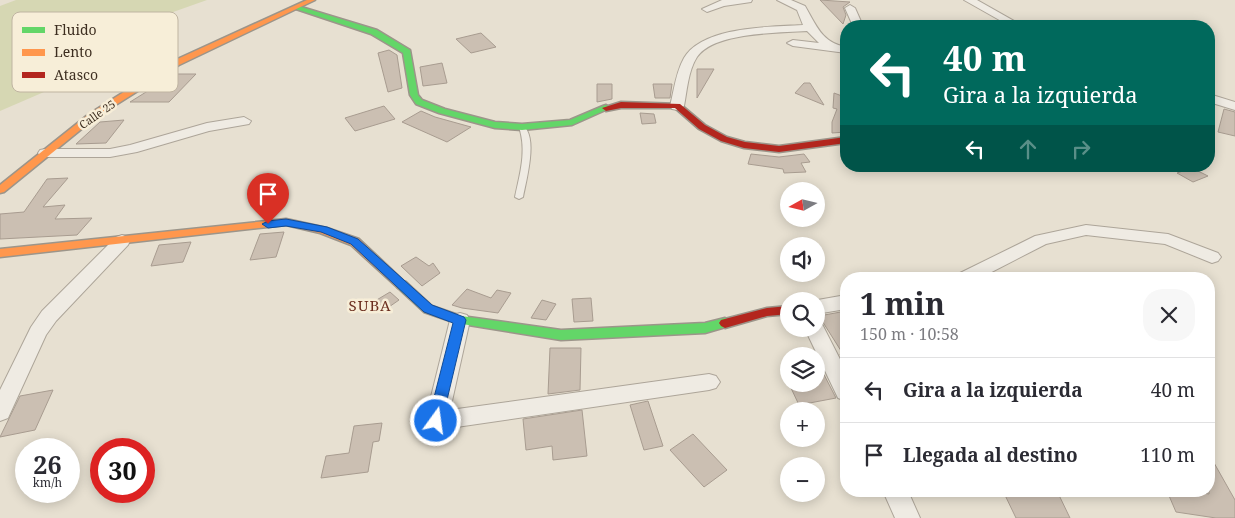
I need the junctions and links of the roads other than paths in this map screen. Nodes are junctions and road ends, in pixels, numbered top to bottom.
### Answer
1 (312, 0) edge
2 (747, 0) edge
3 (782, 0) edge
4 (970, 0) edge
5 (298, 8) junction
6 (850, 8) dead end
7 (706, 9) dead end
8 (855, 20) edge
9 (1007, 20) edge
10 (810, 28) junction
11 (793, 43) dead end
12 (831, 48) junction
13 (840, 49) edge
14 (178, 62) edge
15 (130, 92) edge
16 (1215, 100) edge
17 (677, 106) junction
18 (1235, 106) edge
19 (244, 121) dead end
20 (522, 127) junction
21 (840, 141) edge
22 (46, 153) junction
23 (0, 176) edge
24 (17, 176) junction
25 (0, 190) edge
26 (519, 197) dead end
27 (122, 241) junction
28 (0, 253) edge
29 (1212, 257) dead end
30 (976, 272) edge
31 (840, 303) edge
32 (825, 306) edge
33 (780, 311) edge
34 (460, 320) junction
35 (819, 337) edge
36 (840, 380) edge
37 (709, 382) dead end
38 (0, 412) edge
39 (898, 497) edge
40 (908, 518) edge

1 - 5 street, Calle 25
2 - 7 street
3 - 10 street
4 - 9 street
5 - 14 street, Calle 25
5 - 20 street
6 - 8 street
10 - 12 street
10 - 17 street
11 - 12 street
12 - 13 street
15 - 22 street, Calle 25
16 - 18 street
17 - 20 street
17 - 21 street
19 - 22 street
20 - 26 lane
22 - 24 street, Calle 25
23 - 24 street
24 - 25 street, Calle 25
27 - 28 street
27 - 34 street
27 - 38 street
29 - 30 street
31 - 32 street
33 - 34 street
34 - 37 street
35 - 36 street
39 - 40 street

